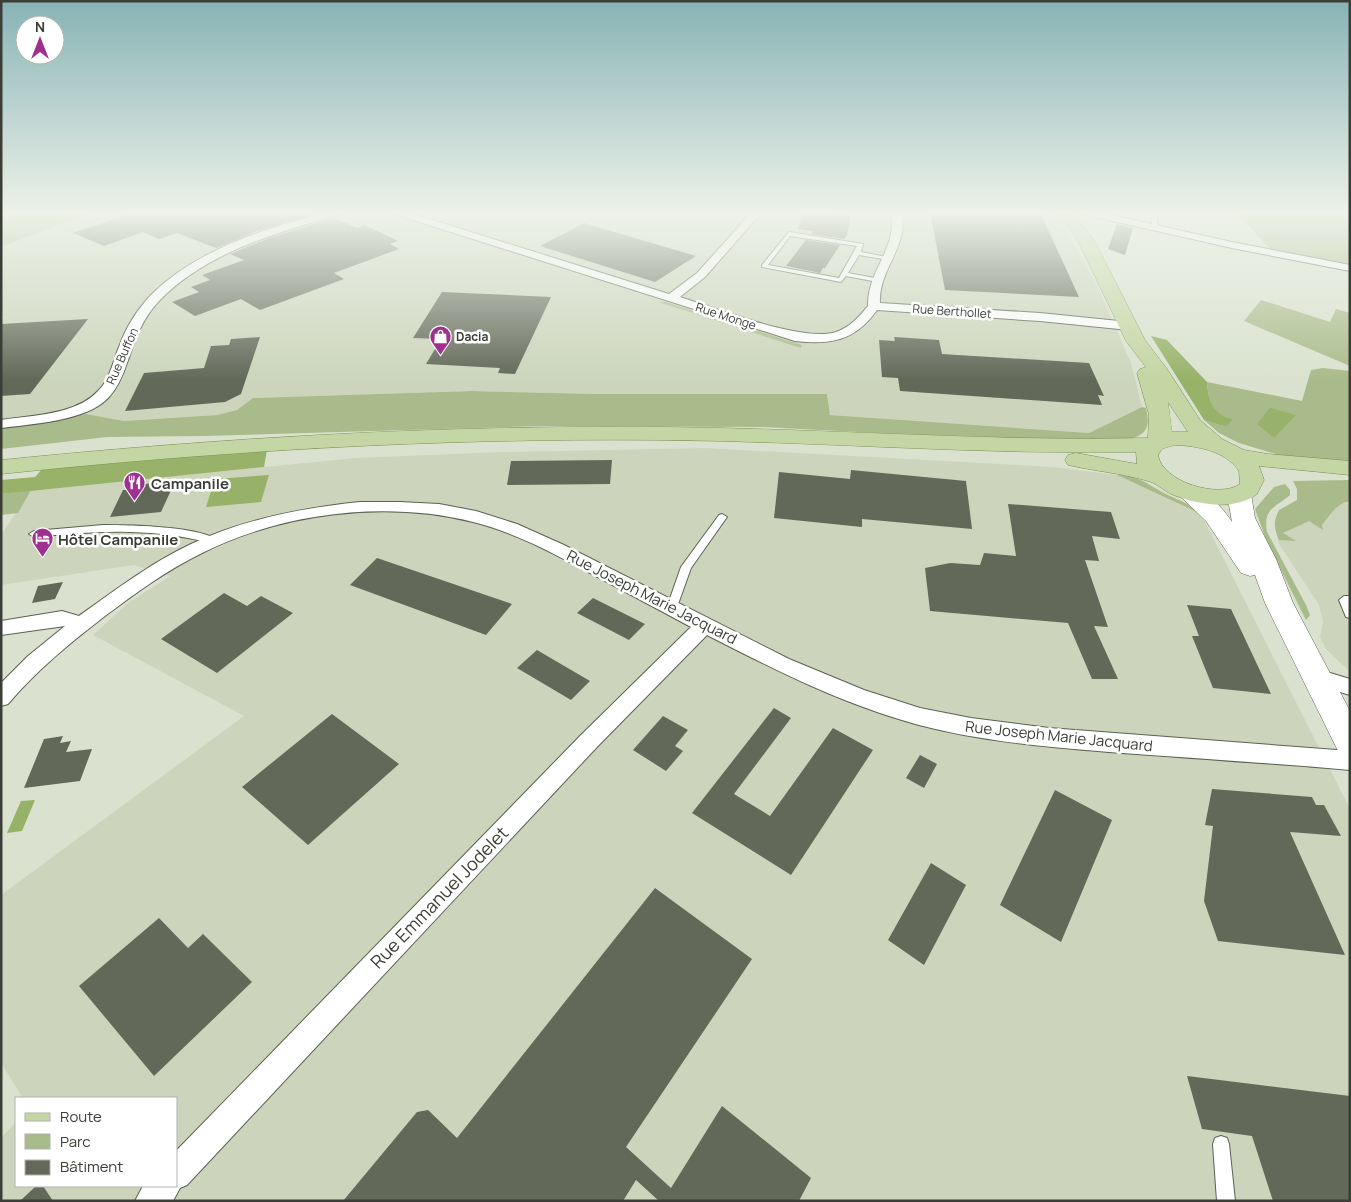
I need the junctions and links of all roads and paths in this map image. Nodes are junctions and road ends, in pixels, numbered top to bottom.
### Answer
1 (193, 268) edge
2 (576, 268) edge
3 (707, 268) edge
4 (776, 268) edge
5 (848, 268) edge
6 (884, 268) edge
7 (1100, 268) edge
8 (845, 274) junction
9 (878, 280) junction
10 (671, 298) junction
11 (874, 306) junction
12 (1133, 334) junction
13 (1, 424) edge
14 (933, 443) junction
15 (1155, 443) junction
16 (1214, 444) junction
17 (1234, 455) junction
18 (1, 468) edge
19 (1350, 468) edge
20 (1158, 476) junction
21 (1350, 476) edge
22 (1246, 488) junction
23 (1186, 491) junction
24 (722, 517) dead end
25 (34, 534) dead end
26 (213, 541) junction
27 (1350, 600) edge
28 (1279, 603) junction
29 (672, 607) junction
30 (1350, 614) edge
31 (82, 624) junction
32 (706, 624) junction
33 (1, 628) edge
34 (1, 698) edge
35 (1344, 702) edge
36 (1350, 743) edge
37 (1350, 761) edge
38 (1222, 1144) dead end
39 (178, 1172) edge
40 (164, 1187) edge
41 (151, 1201) edge
42 (1226, 1201) edge

1 - 13 street, Rue Buffon
2 - 10 street, Rue Monge
3 - 10 street
4 - 8 lane
5 - 8 lane
6 - 9 street
7 - 12 main road
8 - 9 lane
9 - 11 street
10 - 11 street, Rue Monge
11 - 12 street, Rue Berthollet
12 - 15 main road
12 - 16 main road
14 - 15 main road
14 - 18 main road
14 - 20 main road
15 - 16 main road
15 - 20 main road
16 - 17 main road
17 - 19 main road
17 - 22 main road
20 - 23 main road
21 - 22 main road
22 - 23 main road
22 - 28 main road
23 - 28 main road
24 - 29 lane
25 - 26 lane
26 - 29 street, Rue Joseph Marie Jacquard
26 - 31 street, Rue Joseph Marie Jacquard
27 - 30 lane
28 - 35 main road
29 - 32 street, Rue Joseph Marie Jacquard
31 - 33 street
31 - 34 street, Rue Joseph Marie Jacquard
32 - 37 street, Rue Joseph Marie Jacquard
32 - 39 street, Rue Emmanuel Jodelet
35 - 36 main road
38 - 42 lane
40 - 41 street

